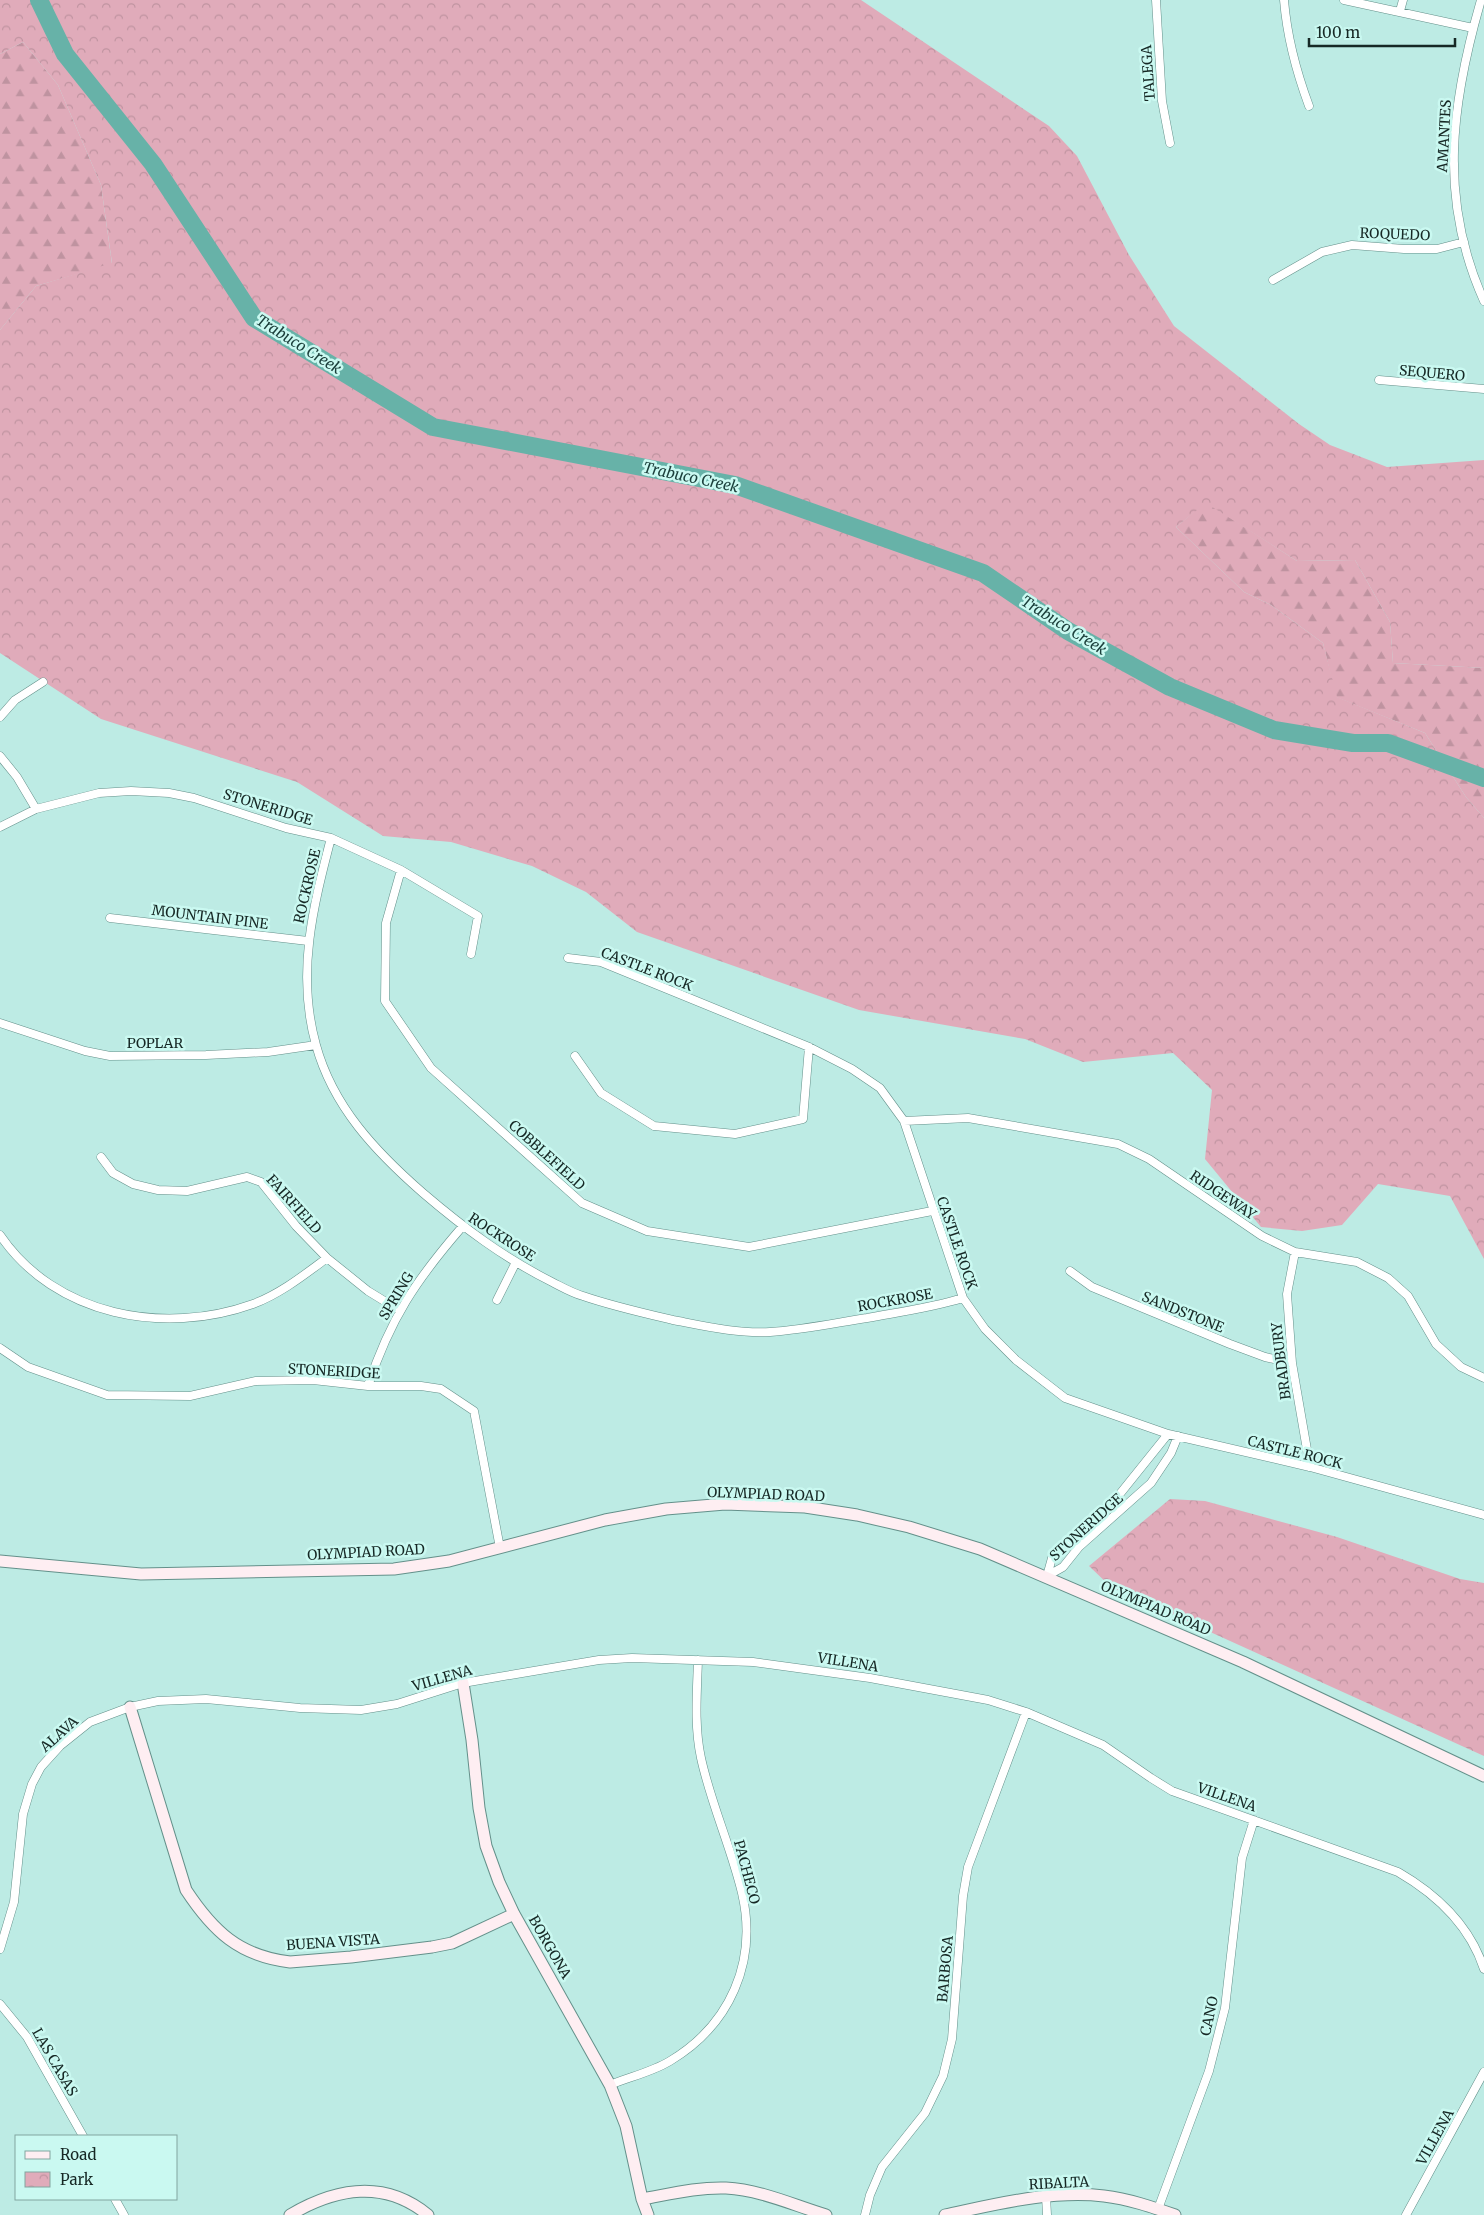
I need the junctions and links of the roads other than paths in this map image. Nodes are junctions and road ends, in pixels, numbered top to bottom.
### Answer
1 (1156, 0) edge
2 (1284, 0) edge
3 (1344, 0) edge
4 (1403, 0) edge
5 (1481, 0) edge
6 (1400, 11) junction
7 (1473, 28) junction
8 (1309, 106) dead end
9 (1170, 143) dead end
10 (1464, 242) junction
11 (1273, 280) dead end
12 (1484, 301) edge
13 (1379, 380) dead end
14 (1484, 390) edge
15 (43, 682) dead end
16 (0, 717) edge
17 (0, 756) edge
18 (36, 809) junction
19 (0, 827) edge
20 (331, 838) junction
21 (401, 870) junction
22 (110, 918) dead end
23 (308, 941) junction
24 (470, 954) dead end
25 (568, 958) dead end
26 (0, 1023) edge
27 (316, 1045) junction
28 (809, 1047) junction
29 (575, 1056) dead end
30 (904, 1121) junction
31 (101, 1157) dead end
32 (932, 1211) junction
33 (462, 1227) junction
34 (0, 1235) edge
35 (1294, 1252) junction
36 (327, 1258) junction
37 (515, 1264) junction
38 (1070, 1271) dead end
39 (962, 1298) junction
40 (497, 1300) dead end
41 (399, 1310) junction
42 (0, 1348) edge
43 (1292, 1363) junction
44 (1484, 1378) edge
45 (368, 1386) junction
46 (1168, 1434) junction
47 (1178, 1436) junction
48 (1148, 1460) junction
49 (1162, 1467) junction
50 (1310, 1467) junction
51 (1484, 1515) edge
52 (1071, 1538) junction
53 (1080, 1546) junction
54 (500, 1548) junction
55 (0, 1561) edge
56 (1047, 1576) junction
57 (698, 1660) junction
58 (464, 1683) junction
59 (130, 1707) junction
60 (1026, 1712) junction
61 (1484, 1776) edge
62 (1254, 1820) junction
63 (514, 1914) junction
64 (0, 1949) edge
65 (1484, 1968) edge
66 (0, 2004) edge
67 (1484, 2072) edge
68 (610, 2085) junction
69 (82, 2135) edge
70 (1046, 2196) junction
71 (116, 2200) edge
72 (642, 2200) junction
73 (1158, 2209) junction
74 (124, 2215) edge
75 (290, 2215) edge
76 (428, 2215) edge
77 (648, 2215) edge
78 (826, 2215) edge
79 (865, 2215) edge
80 (945, 2215) edge
81 (1047, 2215) edge
82 (1175, 2215) edge
83 (1406, 2215) edge

1 - 9 street, TALEGA
2 - 8 street
3 - 6 street
4 - 6 street
5 - 7 street, AMANTES
6 - 7 street
7 - 10 street, AMANTES
10 - 11 street, ROQUEDO
10 - 12 street, AMANTES
13 - 14 street, SEQUERO
15 - 16 street
17 - 18 street
18 - 19 street, STONERIDGE
18 - 20 street, STONERIDGE
20 - 21 street, STONERIDGE
20 - 23 street, ROCKROSE
21 - 24 street, STONERIDGE
21 - 32 street, COBBLEFIELD
22 - 23 street, MOUNTAIN PINE
23 - 27 street, ROCKROSE
25 - 28 street, CASTLE ROCK
26 - 27 street, POPLAR
27 - 33 street, ROCKROSE
28 - 29 street
28 - 30 street, CASTLE ROCK
30 - 32 street, CASTLE ROCK
30 - 35 street, RIDGEWAY
31 - 36 street, FAIRFIELD
32 - 39 street, CASTLE ROCK
33 - 37 street, ROCKROSE
33 - 41 street, SPRING
34 - 36 street
35 - 43 street, BRADBURY
35 - 44 street, RIDGEWAY
36 - 41 street, FAIRFIELD
37 - 39 street, ROCKROSE
37 - 40 street
38 - 43 street, SANDSTONE
39 - 46 street, CASTLE ROCK
41 - 45 street, SPRING
42 - 45 street, STONERIDGE
43 - 50 street, BRADBURY
45 - 54 street, STONERIDGE
46 - 47 street, CASTLE ROCK
46 - 48 street, STONERIDGE
47 - 49 street, STONERIDGE
47 - 50 street, CASTLE ROCK
48 - 49 street
48 - 52 street, STONERIDGE
49 - 53 street, STONERIDGE
50 - 51 street, CASTLE ROCK
52 - 53 street
52 - 56 street, STONERIDGE
53 - 56 street, STONERIDGE
54 - 55 street, OLYMPIAD ROAD
54 - 56 street, OLYMPIAD ROAD
56 - 61 street, OLYMPIAD ROAD
57 - 58 street, VILLENA
57 - 60 street, VILLENA
57 - 68 street, PACHECO
58 - 59 street, VILLENA
58 - 63 street, BORGONA
59 - 63 street, BUENA VISTA
59 - 64 street, ALAVA
60 - 62 street, VILLENA
60 - 79 street, BARBOSA
62 - 65 street, VILLENA
62 - 73 street, CANO
63 - 68 street, BORGONA
66 - 69 street, LAS CASAS
67 - 83 street, VILLENA
68 - 72 street, BORGONA
70 - 73 street, RIBALTA
70 - 80 street, RIBALTA
70 - 81 street
71 - 74 street
72 - 77 street, BORGONA
72 - 78 street
73 - 82 street, RIBALTA
75 - 76 street

